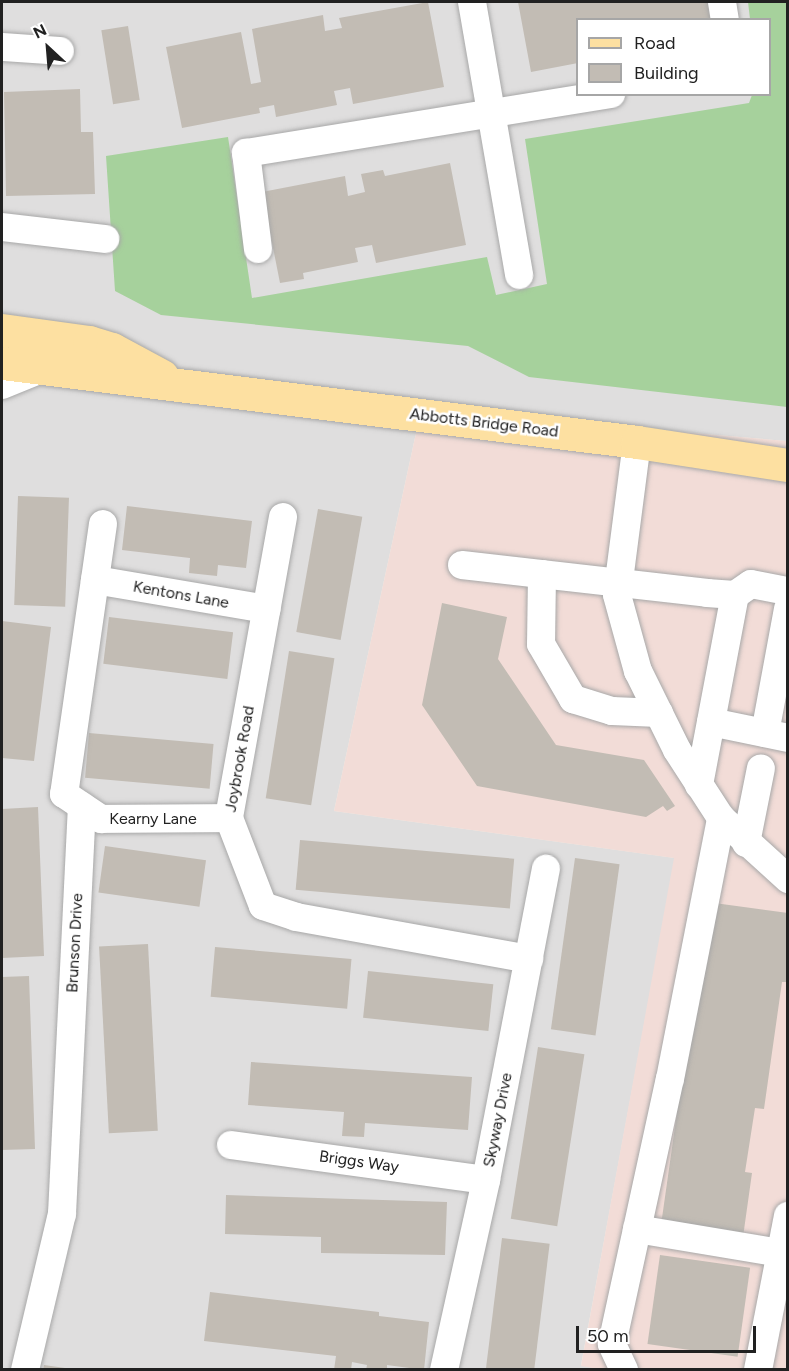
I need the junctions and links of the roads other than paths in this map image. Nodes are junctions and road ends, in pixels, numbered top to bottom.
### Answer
1 (472, 2) edge
2 (722, 2) edge
3 (725, 18) edge
4 (2, 47) edge
5 (60, 51) dead end
6 (598, 96) edge
7 (492, 112) junction
8 (2, 227) edge
9 (105, 239) dead end
10 (258, 249) dead end
11 (519, 275) dead end
12 (2, 330) edge
13 (2, 363) edge
14 (44, 368) junction
15 (2, 385) edge
16 (180, 385) junction
17 (637, 442) junction
18 (788, 465) edge
19 (283, 517) dead end
20 (103, 524) dead end
21 (462, 565) dead end
22 (542, 574) junction
23 (95, 580) junction
24 (618, 582) junction
25 (788, 591) edge
26 (735, 595) junction
27 (267, 609) junction
28 (788, 609) edge
29 (659, 713) junction
30 (711, 722) junction
31 (776, 736) edge
32 (761, 768) dead end
33 (699, 785) junction
34 (82, 806) junction
35 (229, 818) junction
36 (720, 818) junction
37 (746, 843) junction
38 (546, 869) dead end
39 (788, 879) edge
40 (529, 959) junction
41 (231, 1145) dead end
42 (486, 1180) junction
43 (788, 1216) edge
44 (637, 1229) junction
45 (780, 1253) junction
46 (25, 1370) edge
47 (444, 1370) edge
48 (624, 1370) edge
49 (758, 1370) edge

1 - 7 street
2 - 3 street
4 - 5 street
6 - 7 street
7 - 10 street
7 - 11 street
8 - 9 street
12 - 16 main road, Abbotts Bridge Road
13 - 14 main road, Abbotts Bridge Road
14 - 15 street
14 - 16 main road, Abbotts Bridge Road
16 - 17 main road, Abbotts Bridge Road
17 - 18 main road, Abbotts Bridge Road
17 - 24 street
19 - 27 street, Joybrook Road
20 - 23 street
21 - 22 street
22 - 24 street
22 - 29 street
23 - 27 street, Kentons Lane
23 - 34 street
24 - 26 street
24 - 29 street
25 - 26 street
26 - 30 street
27 - 35 street, Joybrook Road
28 - 31 street
29 - 33 street
30 - 31 street
30 - 33 street
32 - 37 street
33 - 36 street
34 - 35 street, Kearny Lane
34 - 46 street, Brunson Drive
35 - 40 street, Joybrook Road
36 - 37 street
36 - 44 street
37 - 39 street
38 - 40 street, Skyway Drive
40 - 42 street, Skyway Drive
41 - 42 street, Briggs Way
42 - 47 street, Skyway Drive
43 - 45 street
44 - 45 street
44 - 48 street
45 - 49 street

